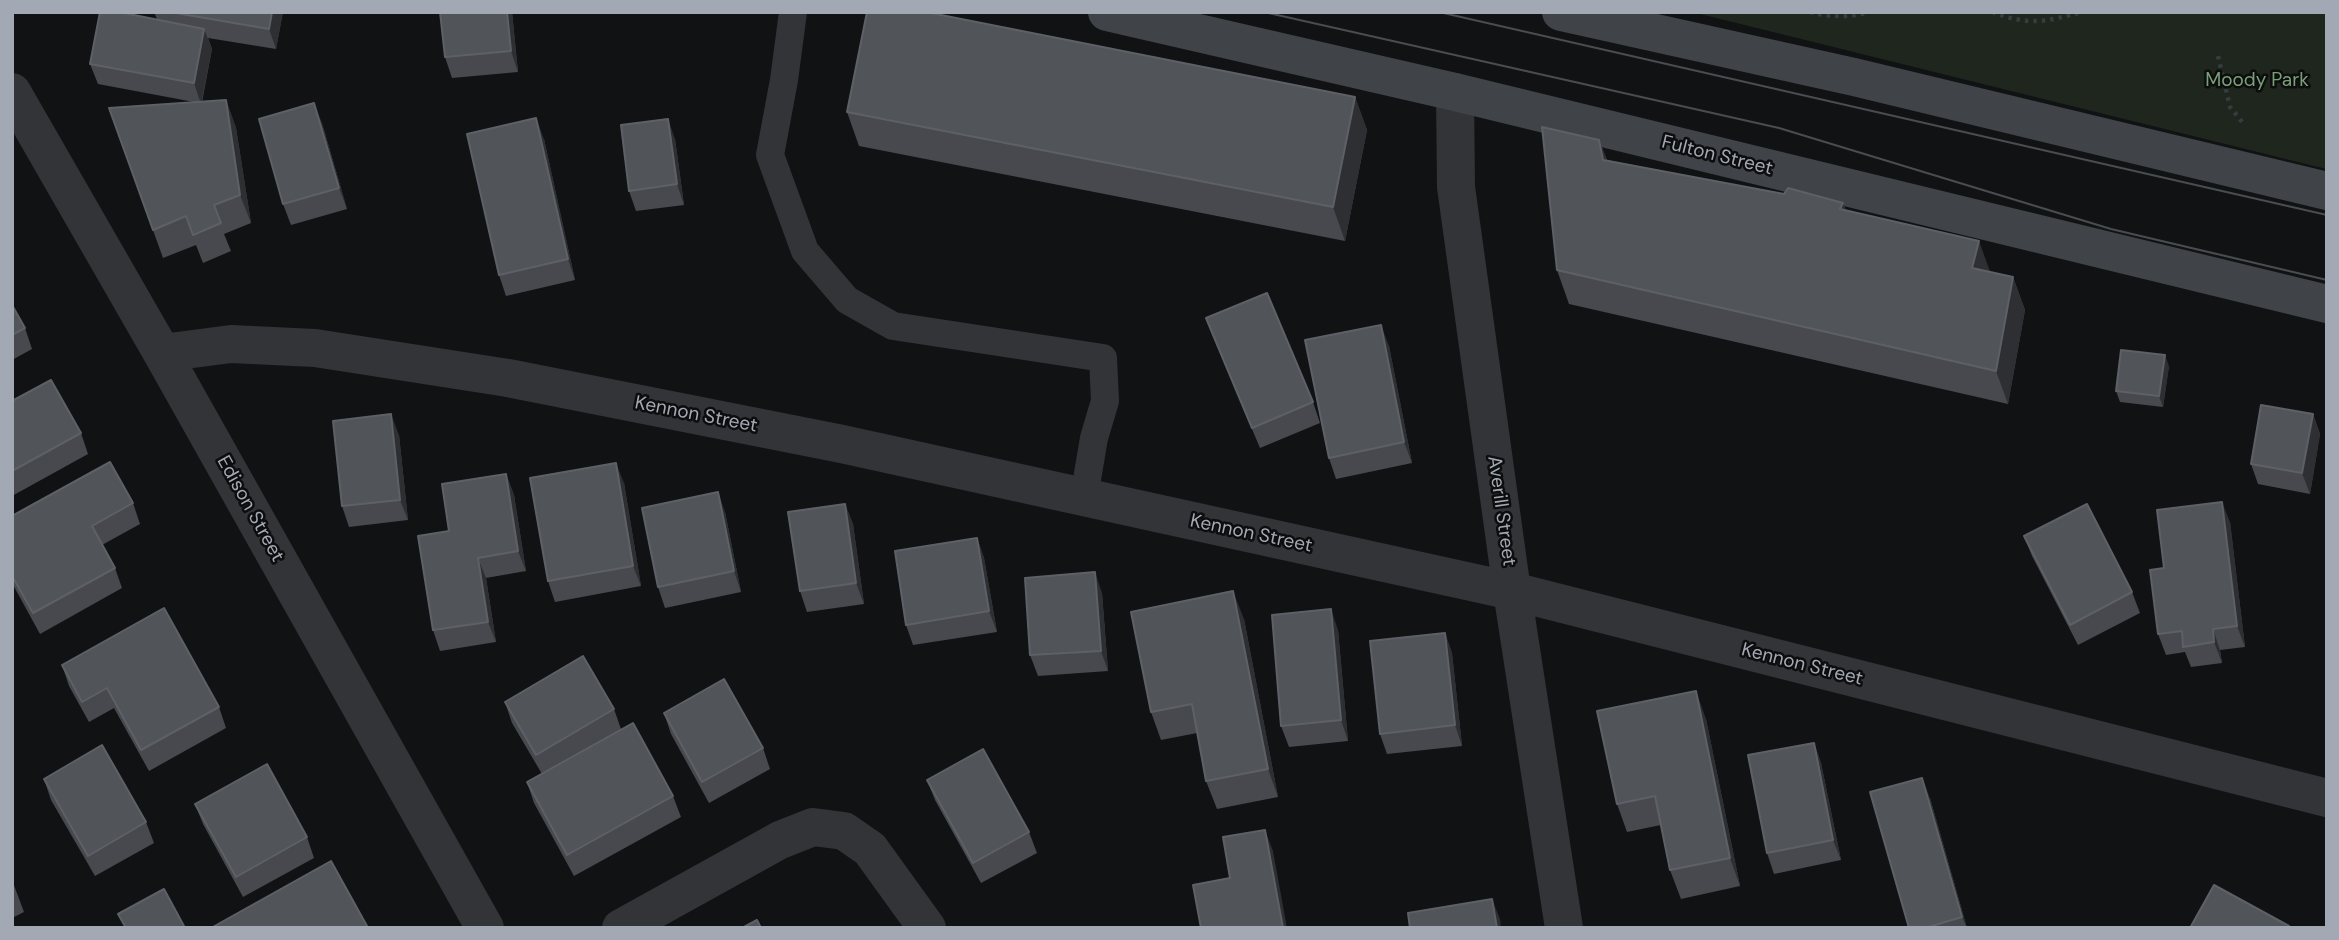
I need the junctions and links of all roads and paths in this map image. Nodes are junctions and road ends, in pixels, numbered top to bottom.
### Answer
1 (793, 12) edge
2 (1107, 12) edge
3 (1561, 12) edge
4 (1810, 12) edge
5 (1869, 12) edge
6 (1992, 12) edge
7 (2082, 12) edge
8 (2218, 56) dead end
9 (12, 92) edge
10 (1455, 92) junction
11 (2240, 135) dead end
12 (2327, 191) edge
13 (2327, 304) edge
14 (162, 353) junction
15 (1084, 497) junction
16 (1512, 591) junction
17 (2327, 798) edge
18 (485, 928) edge
19 (621, 928) edge
20 (927, 928) edge
21 (1564, 928) edge

1 - 15 lane
2 - 10 main road, Fulton Street
3 - 12 main road
4 - 5 path
6 - 7 path
8 - 11 path
9 - 14 street, Edison Street
10 - 13 main road, Fulton Street
10 - 16 street, Averill Street
14 - 15 street, Kennon Street
14 - 18 street, Edison Street
15 - 16 street, Kennon Street
16 - 17 street, Kennon Street
16 - 21 street, Averill Street
19 - 20 street

